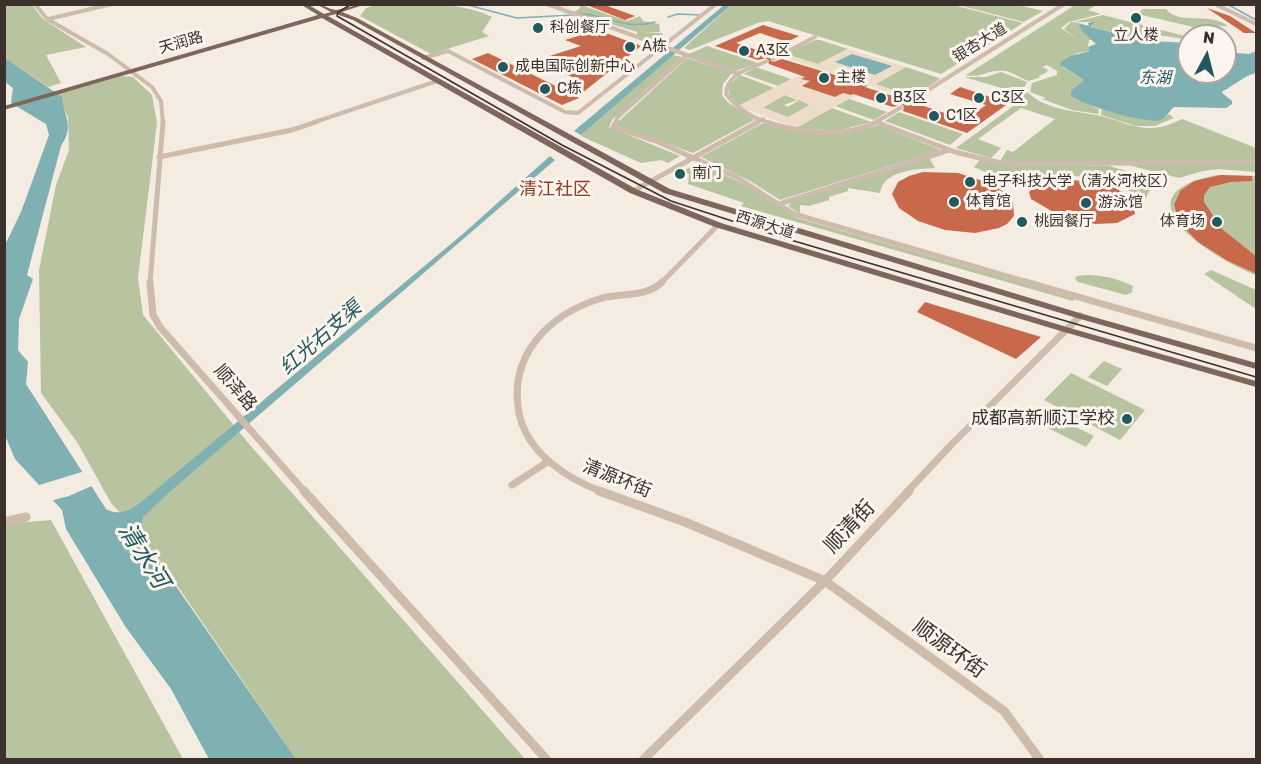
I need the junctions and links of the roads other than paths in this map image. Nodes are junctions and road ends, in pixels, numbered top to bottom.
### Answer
1 (35, 4) edge
2 (112, 4) edge
3 (302, 4) edge
4 (343, 4) edge
5 (364, 4) edge
6 (547, 4) edge
7 (716, 4) edge
8 (1064, 4) edge
9 (1215, 4) edge
10 (325, 11) edge
11 (47, 20) junction
12 (1257, 24) edge
13 (815, 37) dead end
14 (666, 48) junction
15 (684, 54) junction
16 (423, 58) junction
17 (775, 58) tunnel mouth
18 (765, 62) tunnel mouth
19 (129, 70) junction
20 (738, 74) junction
21 (437, 81) junction
22 (909, 102) tunnel mouth
23 (7, 105) edge
24 (900, 108) tunnel mouth
25 (763, 119) junction
26 (876, 122) junction
27 (949, 150) junction
28 (159, 158) junction
29 (693, 158) junction
30 (1257, 162) edge
31 (650, 182) junction
32 (633, 191) junction
33 (779, 204) junction
34 (718, 225) junction
35 (1080, 316) junction
36 (1067, 330) junction
37 (1257, 348) edge
38 (1257, 366) edge
39 (1257, 384) edge
40 (549, 461) junction
41 (512, 485) dead end
42 (26, 517) dead end
43 (4, 522) edge
44 (825, 581) junction
45 (547, 759) edge
46 (643, 759) edge
47 (1040, 759) edge

1 - 11 street, 顺泽路
2 - 11 street
3 - 10 main road, 西源大道
4 - 10 main road, 天润路
5 - 10 main road, 天润路
6 - 14 street
7 - 14 street
8 - 22 street, 银杏大道
9 - 12 street
10 - 16 main road, 西源大道
10 - 19 main road, 天润路
10 - 21 main road, 西源大道
11 - 19 street, 顺泽路
13 - 17 street
14 - 15 street
14 - 16 street
15 - 20 street
15 - 29 street
16 - 31 main road, 西源大道
18 - 20 street
19 - 23 main road, 天润路
19 - 28 street, 顺泽路
20 - 25 street
21 - 28 street
21 - 32 main road, 西源大道
24 - 26 street
25 - 26 street
25 - 29 street
26 - 27 street
27 - 30 street
27 - 33 street
28 - 45 street, 顺泽路
29 - 31 street
29 - 33 street
31 - 32 street
31 - 35 main road, 西源大道
32 - 34 main road, 西源大道
33 - 37 street
34 - 36 main road, 西源大道
34 - 40 street, 清源环街
35 - 36 street, 顺清街
35 - 38 main road, 西源大道
36 - 39 main road, 西源大道
36 - 44 street, 顺清街
40 - 41 street
40 - 44 street, 清源环街
42 - 43 street
44 - 46 street, 顺清街
44 - 47 street, 顺源环街

